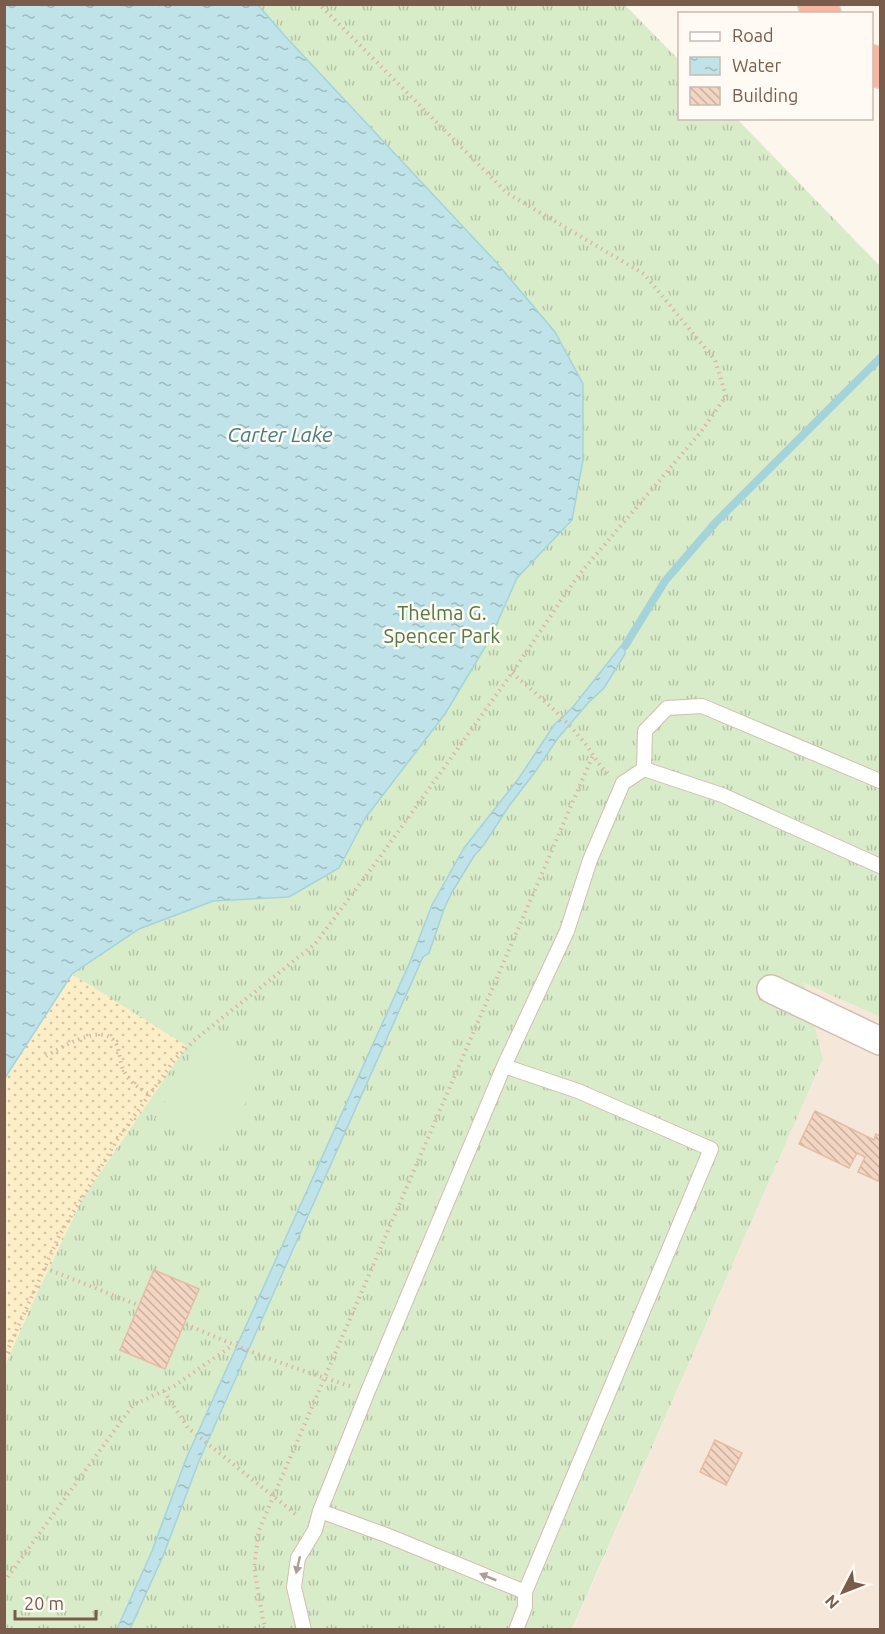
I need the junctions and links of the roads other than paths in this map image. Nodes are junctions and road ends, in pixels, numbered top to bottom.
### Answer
1 (644, 769) junction
2 (880, 781) edge
3 (880, 866) edge
4 (771, 989) dead end
5 (880, 1041) edge
6 (504, 1066) junction
7 (320, 1511) junction
8 (525, 1592) junction
9 (304, 1629) edge
10 (516, 1629) edge

1 - 2 lane
1 - 3 lane
1 - 6 lane
4 - 5 street
6 - 7 lane
6 - 8 lane
8 -> 7 lane
7 -> 9 lane
8 - 10 lane

